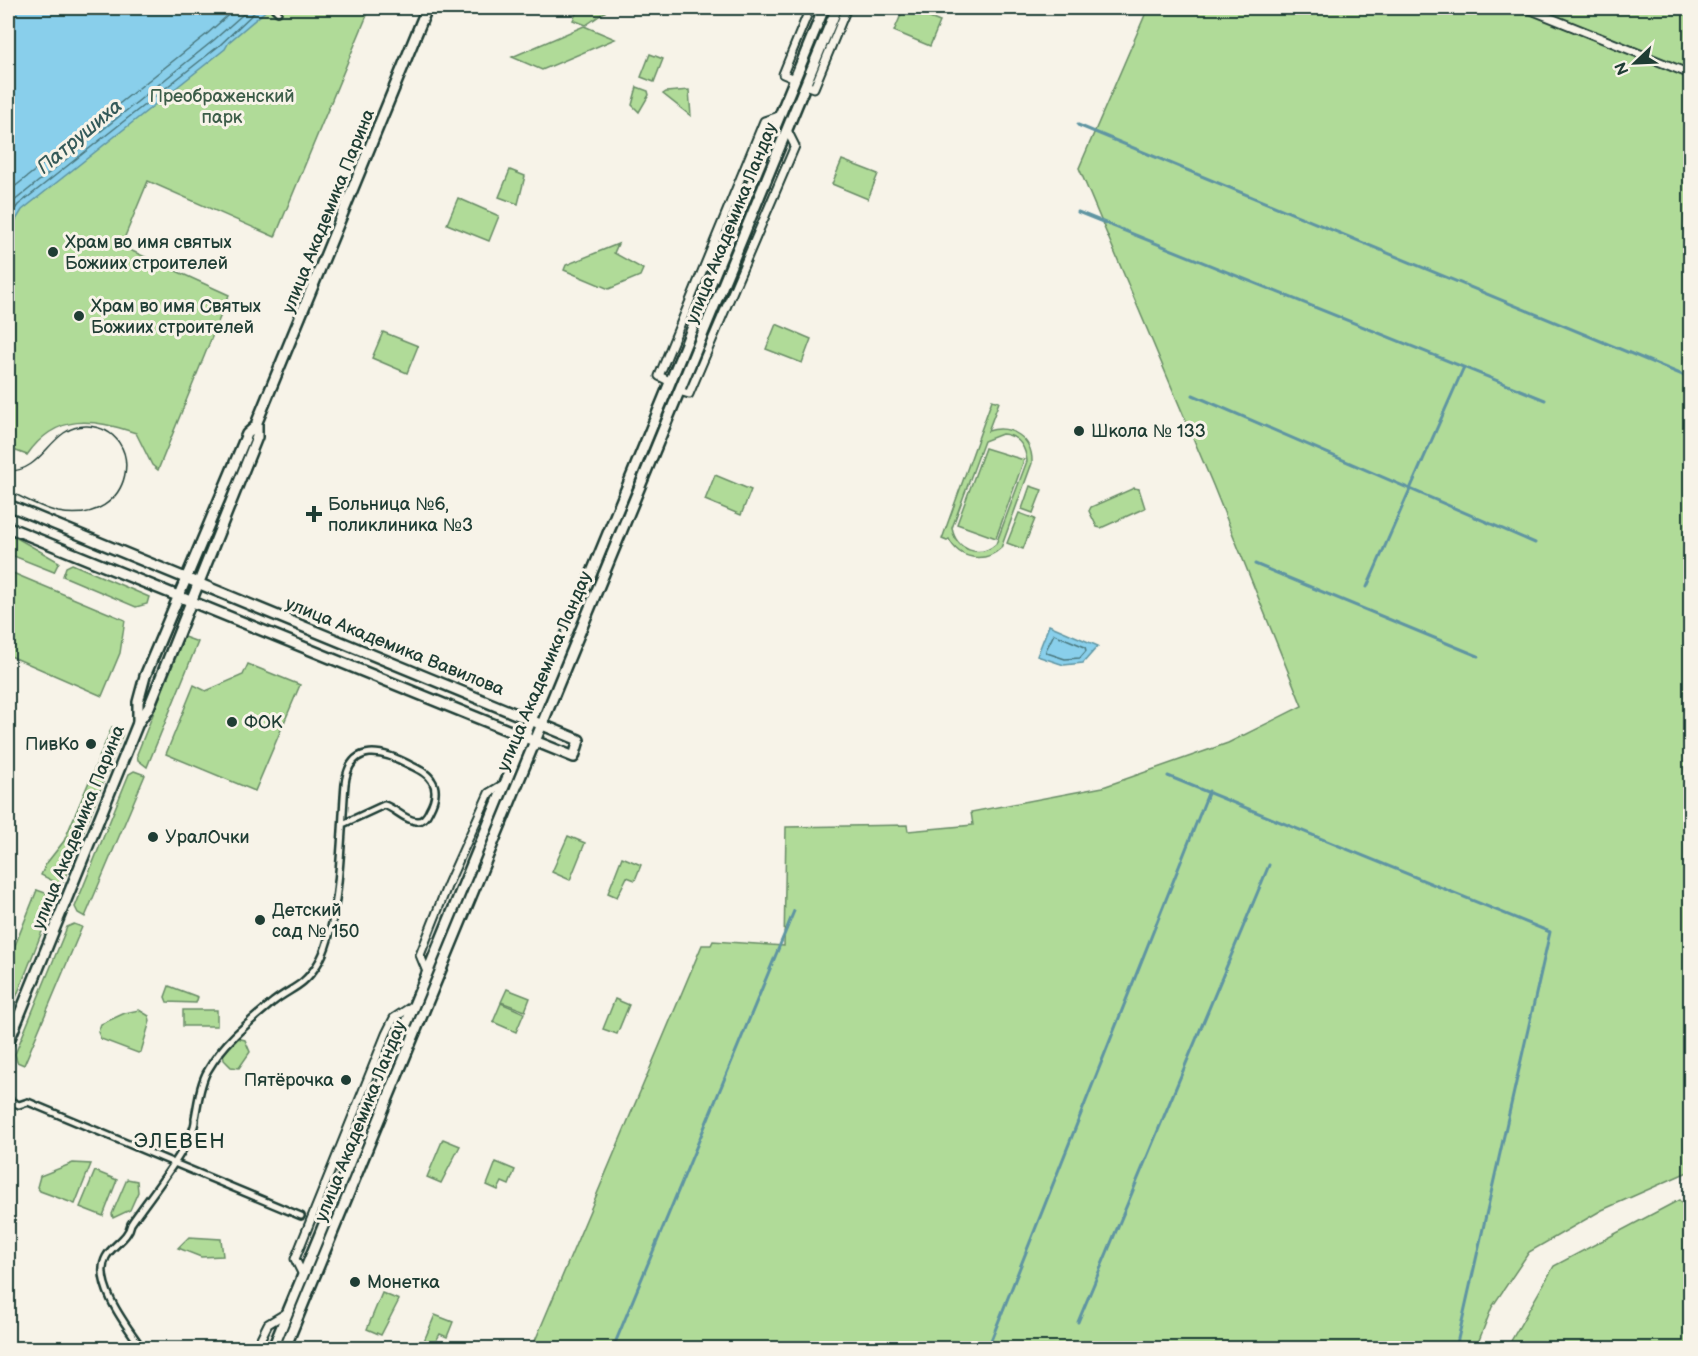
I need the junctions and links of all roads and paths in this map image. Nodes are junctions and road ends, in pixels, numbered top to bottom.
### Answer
1 (428, 8) edge
2 (810, 8) edge
3 (824, 8) edge
4 (837, 8) edge
5 (847, 8) edge
6 (1526, 8) edge
7 (1690, 74) edge
8 (795, 79) junction
9 (810, 87) junction
10 (779, 116) junction
11 (669, 381) junction
12 (256, 426) junction
13 (8, 505) edge
14 (8, 527) edge
15 (186, 579) junction
16 (199, 585) junction
17 (178, 597) junction
18 (191, 603) junction
19 (531, 719) junction
20 (138, 723) junction
21 (541, 723) junction
22 (524, 737) junction
23 (534, 741) junction
24 (504, 784) junction
25 (345, 823) junction
26 (427, 972) junction
27 (414, 1005) junction
28 (8, 1043) edge
29 (8, 1100) edge
30 (173, 1163) junction
31 (301, 1216) dead end
32 (303, 1275) junction
33 (288, 1312) junction
34 (142, 1348) edge
35 (256, 1348) edge
36 (273, 1348) edge
37 (285, 1348) edge

1 - 12 street, улица Академика Парина
2 - 8 street
3 - 8 street, улица Академика Ландау
4 - 9 street, улица Академика Ландау
5 - 9 street
6 - 7 street
8 - 10 street, улица Академика Ландау
9 - 21 street, улица Академика Ландау
10 - 11 street, улица Академика Ландау
10 - 11 street
11 - 19 street, улица Академика Ландау
12 - 15 street, улица Академика Парина
12 - 16 street, улица Академика Парина
13 - 15 street, улица Академика Вавилова
14 - 17 street, улица Академика Вавилова
15 - 16 street, улица Академика Вавилова
15 - 17 street, улица Академика Парина
16 - 18 street, улица Академика Парина
16 - 19 street, улица Академика Вавилова
17 - 18 street, улица Академика Вавилова
17 - 20 street, улица Академика Парина
18 - 20 street, улица Академика Парина
18 - 22 street, улица Академика Вавилова
19 - 21 street, улица Академика Вавилова
19 - 22 street, улица Академика Ландау
20 - 28 street, улица Академика Парина
21 - 23 street, улица Академика Ландау
21 - 23 street, улица Академика Вавилова
22 - 23 street, улица Академика Вавилова
22 - 24 street, улица Академика Ландау
23 - 37 street, улица Академика Ландау
24 - 26 street, улица Академика Ландау
24 - 26 street
25 - 25 street
25 - 30 street
26 - 27 street, улица Академика Ландау
27 - 32 street, улица Академика Ландау
27 - 32 street
29 - 30 street
30 - 31 street
30 - 34 street
32 - 33 street, улица Академика Ландау
33 - 35 street
33 - 36 street, улица Академика Ландау

